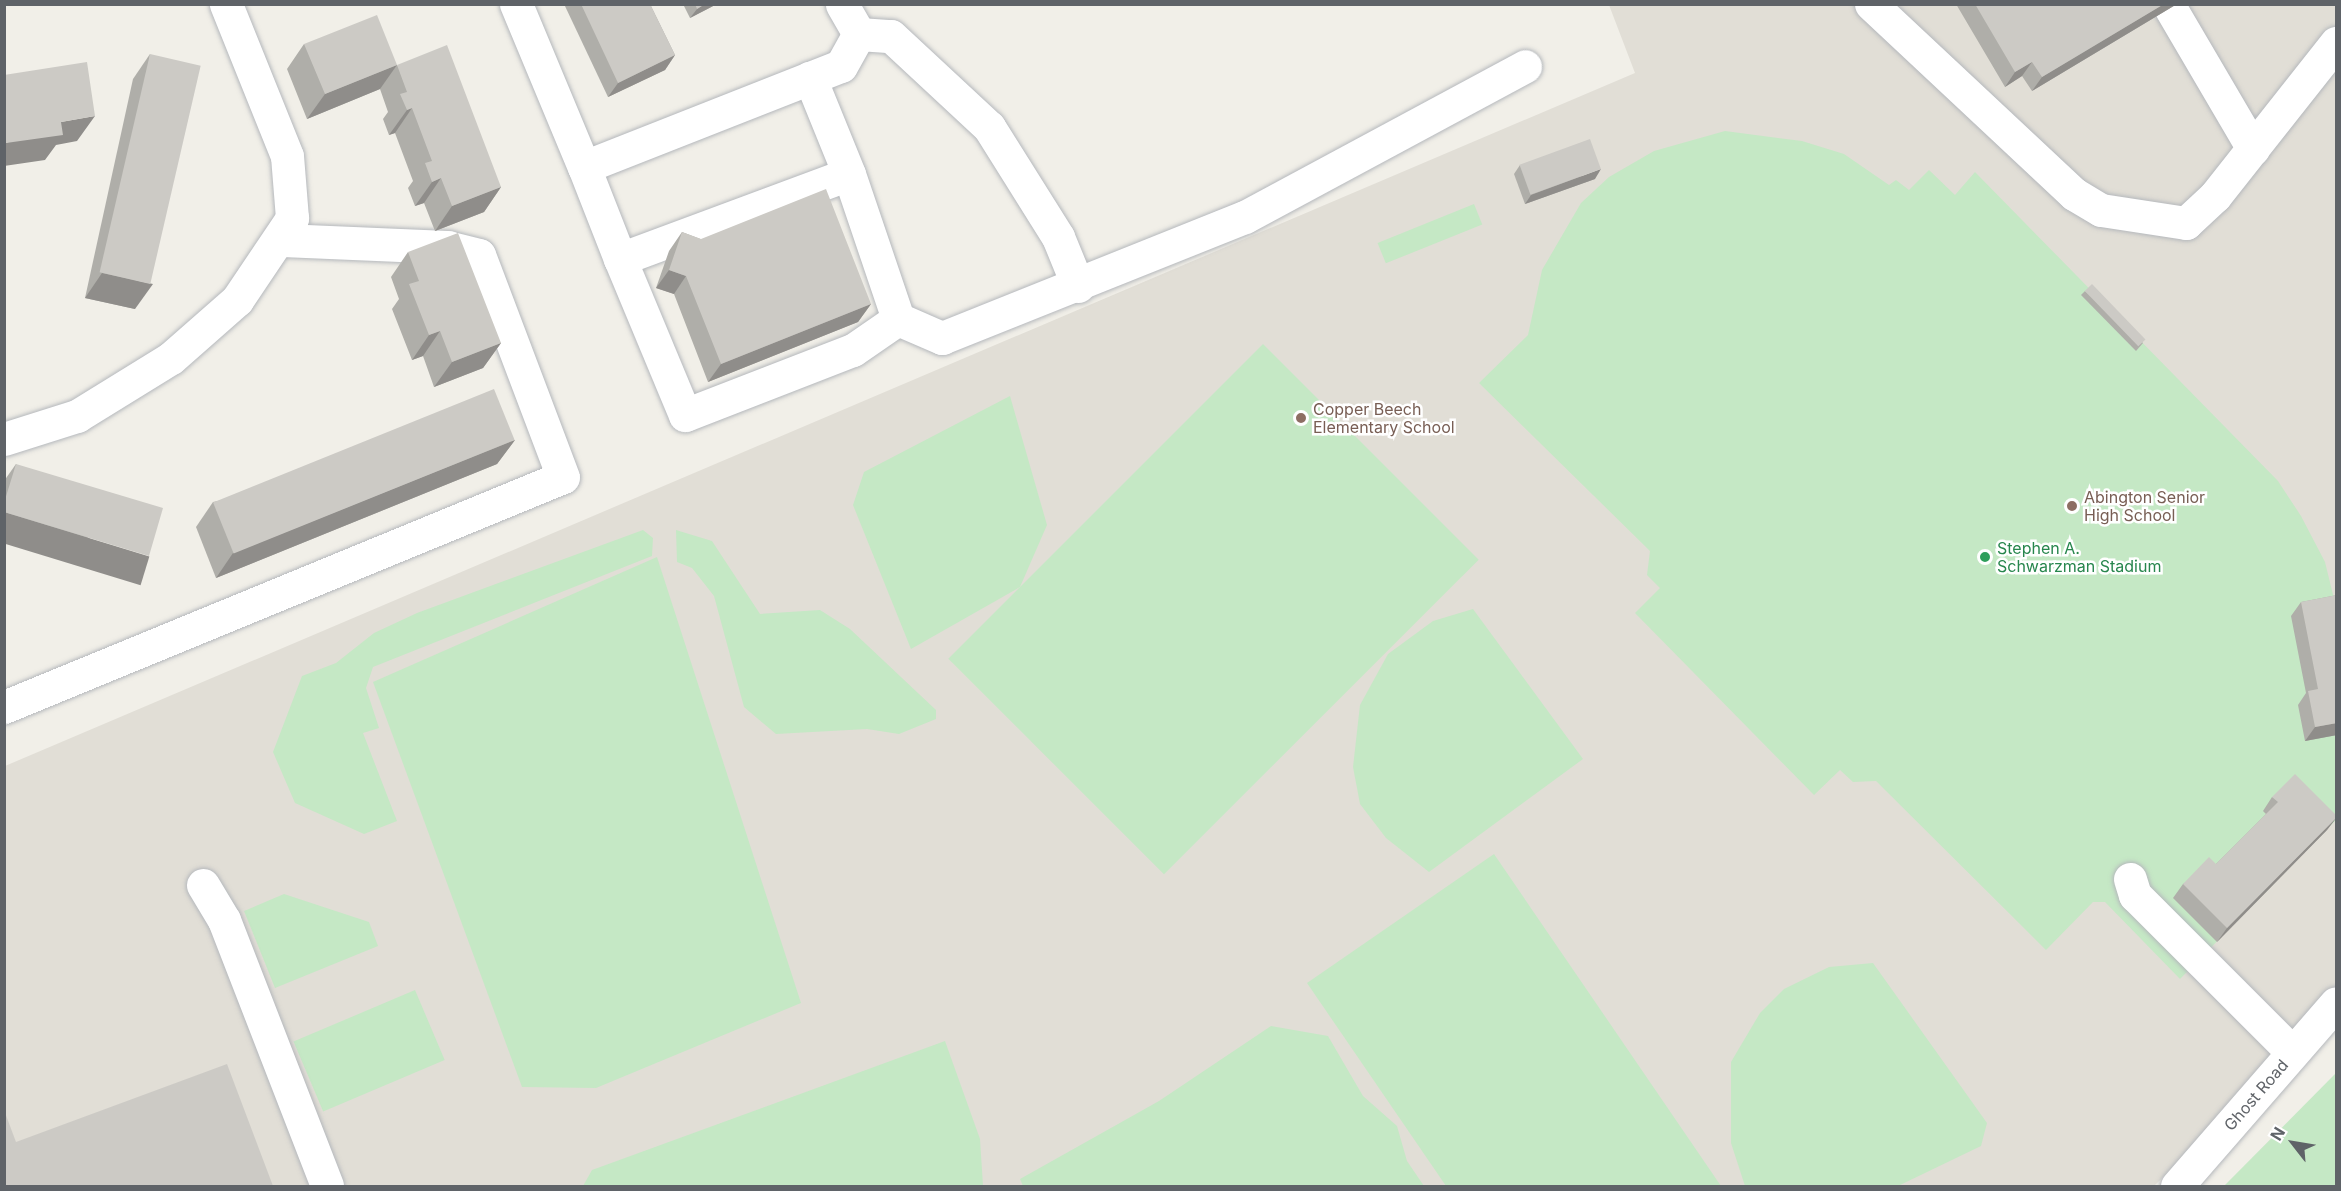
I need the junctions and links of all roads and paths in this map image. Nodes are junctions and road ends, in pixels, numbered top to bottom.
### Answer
1 (226, 4) edge
2 (516, 4) edge
3 (842, 4) edge
4 (1871, 4) edge
5 (2171, 9) dead end
6 (859, 34) junction
7 (2337, 43) edge
8 (1525, 66) dead end
9 (810, 78) junction
10 (2253, 149) junction
11 (584, 167) junction
12 (849, 174) junction
13 (281, 240) junction
14 (620, 260) junction
15 (1078, 286) junction
16 (898, 319) junction
17 (4, 439) edge
18 (4, 707) edge
19 (2130, 879) dead end
20 (203, 885) dead end
21 (2337, 1003) edge
22 (2293, 1053) junction
23 (327, 1186) edge
24 (2177, 1186) edge

1 - 13 street
2 - 11 street
3 - 6 street
4 - 10 street
5 - 10 street
6 - 9 street
6 - 15 street
7 - 10 street
8 - 15 street
9 - 11 street
9 - 12 street
11 - 14 street
12 - 14 street
12 - 16 street
13 - 17 street
13 - 18 street
14 - 16 street
15 - 16 street
19 - 22 street
20 - 23 street
21 - 22 street, Ghost Road
22 - 24 street, Ghost Road

